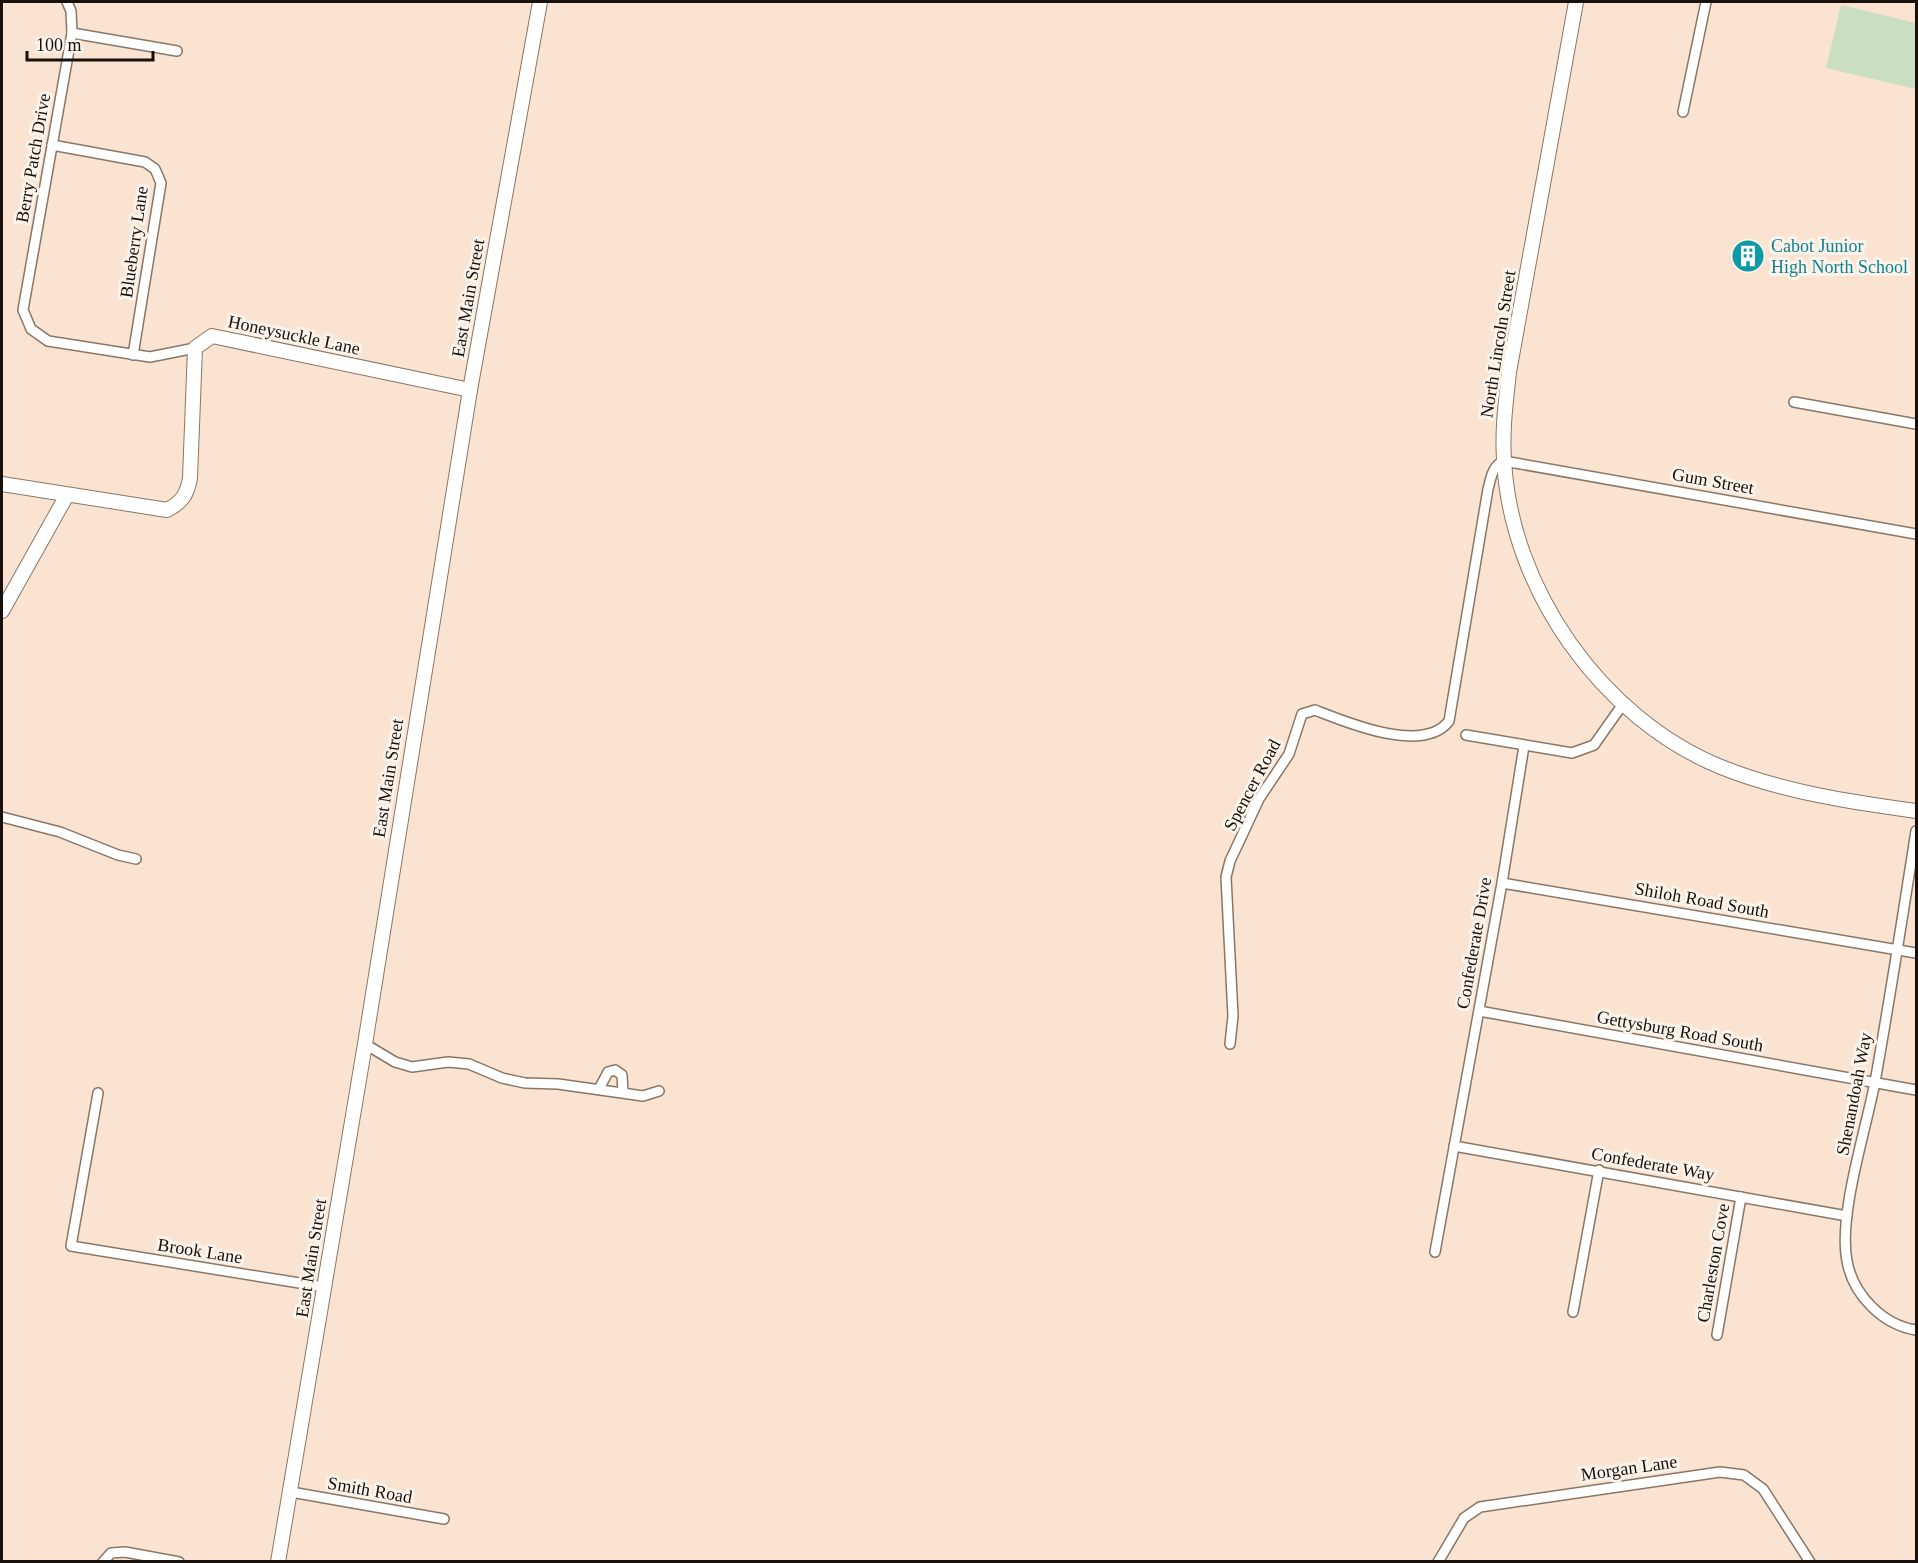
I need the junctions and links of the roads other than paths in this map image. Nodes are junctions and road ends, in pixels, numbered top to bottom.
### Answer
1 (67, 2) edge
2 (540, 2) edge
3 (1576, 2) edge
4 (1706, 2) edge
5 (72, 33) junction
6 (177, 51) dead end
7 (1683, 112) dead end
8 (52, 145) junction
9 (195, 348) junction
10 (133, 355) junction
11 (470, 390) junction
12 (1794, 402) dead end
13 (1917, 424) edge
14 (1504, 460) junction
15 (2, 484) edge
16 (67, 495) junction
17 (1917, 534) edge
18 (2, 611) edge
19 (1623, 705) junction
20 (1466, 735) dead end
21 (1524, 746) junction
22 (1917, 811) edge
23 (2, 817) edge
24 (1917, 831) edge
25 (136, 859) dead end
26 (1502, 883) junction
27 (1897, 950) junction
28 (1917, 953) edge
29 (1479, 1011) junction
30 (365, 1044) junction
31 (1230, 1044) dead end
32 (1875, 1083) junction
33 (599, 1089) junction
34 (1917, 1090) edge
35 (659, 1091) dead end
36 (98, 1092) dead end
37 (623, 1092) junction
38 (1454, 1146) junction
39 (1599, 1170) junction
40 (1741, 1197) junction
41 (1847, 1216) junction
42 (1434, 1252) dead end
43 (324, 1287) junction
44 (1573, 1312) dead end
45 (1917, 1330) edge
46 (1717, 1335) dead end
47 (291, 1492) junction
48 (444, 1519) dead end
49 (103, 1562) edge
50 (179, 1562) edge
51 (278, 1562) edge
52 (1438, 1562) edge
53 (1810, 1562) edge

1 - 5 street, Berry Patch Drive
2 - 11 street, East Main Street
3 - 14 street, North Lincoln Street
4 - 7 street
5 - 6 street
5 - 8 street, Berry Patch Drive
8 - 10 street, Berry Patch Drive
8 - 10 street, Blueberry Lane
9 - 10 street, Berry Patch Drive
9 - 11 street, Honeysuckle Lane
9 - 16 street
11 - 30 street, East Main Street
12 - 13 street
14 - 17 street, Gum Street
14 - 19 street, North Lincoln Street
14 - 31 street, Spencer Road
15 - 16 street
16 - 18 street
19 - 21 street
19 - 22 street, North Lincoln Street
20 - 21 street
21 - 26 street, Confederate Drive
23 - 25 street
24 - 27 street, Shenandoah Way
26 - 27 street, Shiloh Road South
26 - 29 street, Confederate Drive
27 - 28 street, Shiloh Road South
27 - 32 street, Shenandoah Way
29 - 32 street, Gettysburg Road South
29 - 38 street, Confederate Drive
30 - 33 street
30 - 43 street, East Main Street
32 - 34 street, Gettysburg Road South
32 - 41 street, Shenandoah Way
33 - 37 street
33 - 37 street
35 - 37 street
36 - 43 street, Brook Lane
38 - 39 street, Confederate Way
38 - 42 street, Confederate Drive
39 - 40 street, Confederate Way
39 - 44 street
40 - 41 street, Confederate Way
40 - 46 street, Charleston Cove
41 - 45 street, Shenandoah Way
43 - 47 street, East Main Street
47 - 48 street, Smith Road
47 - 51 street, East Main Street
49 - 50 street
52 - 53 street, Morgan Lane

